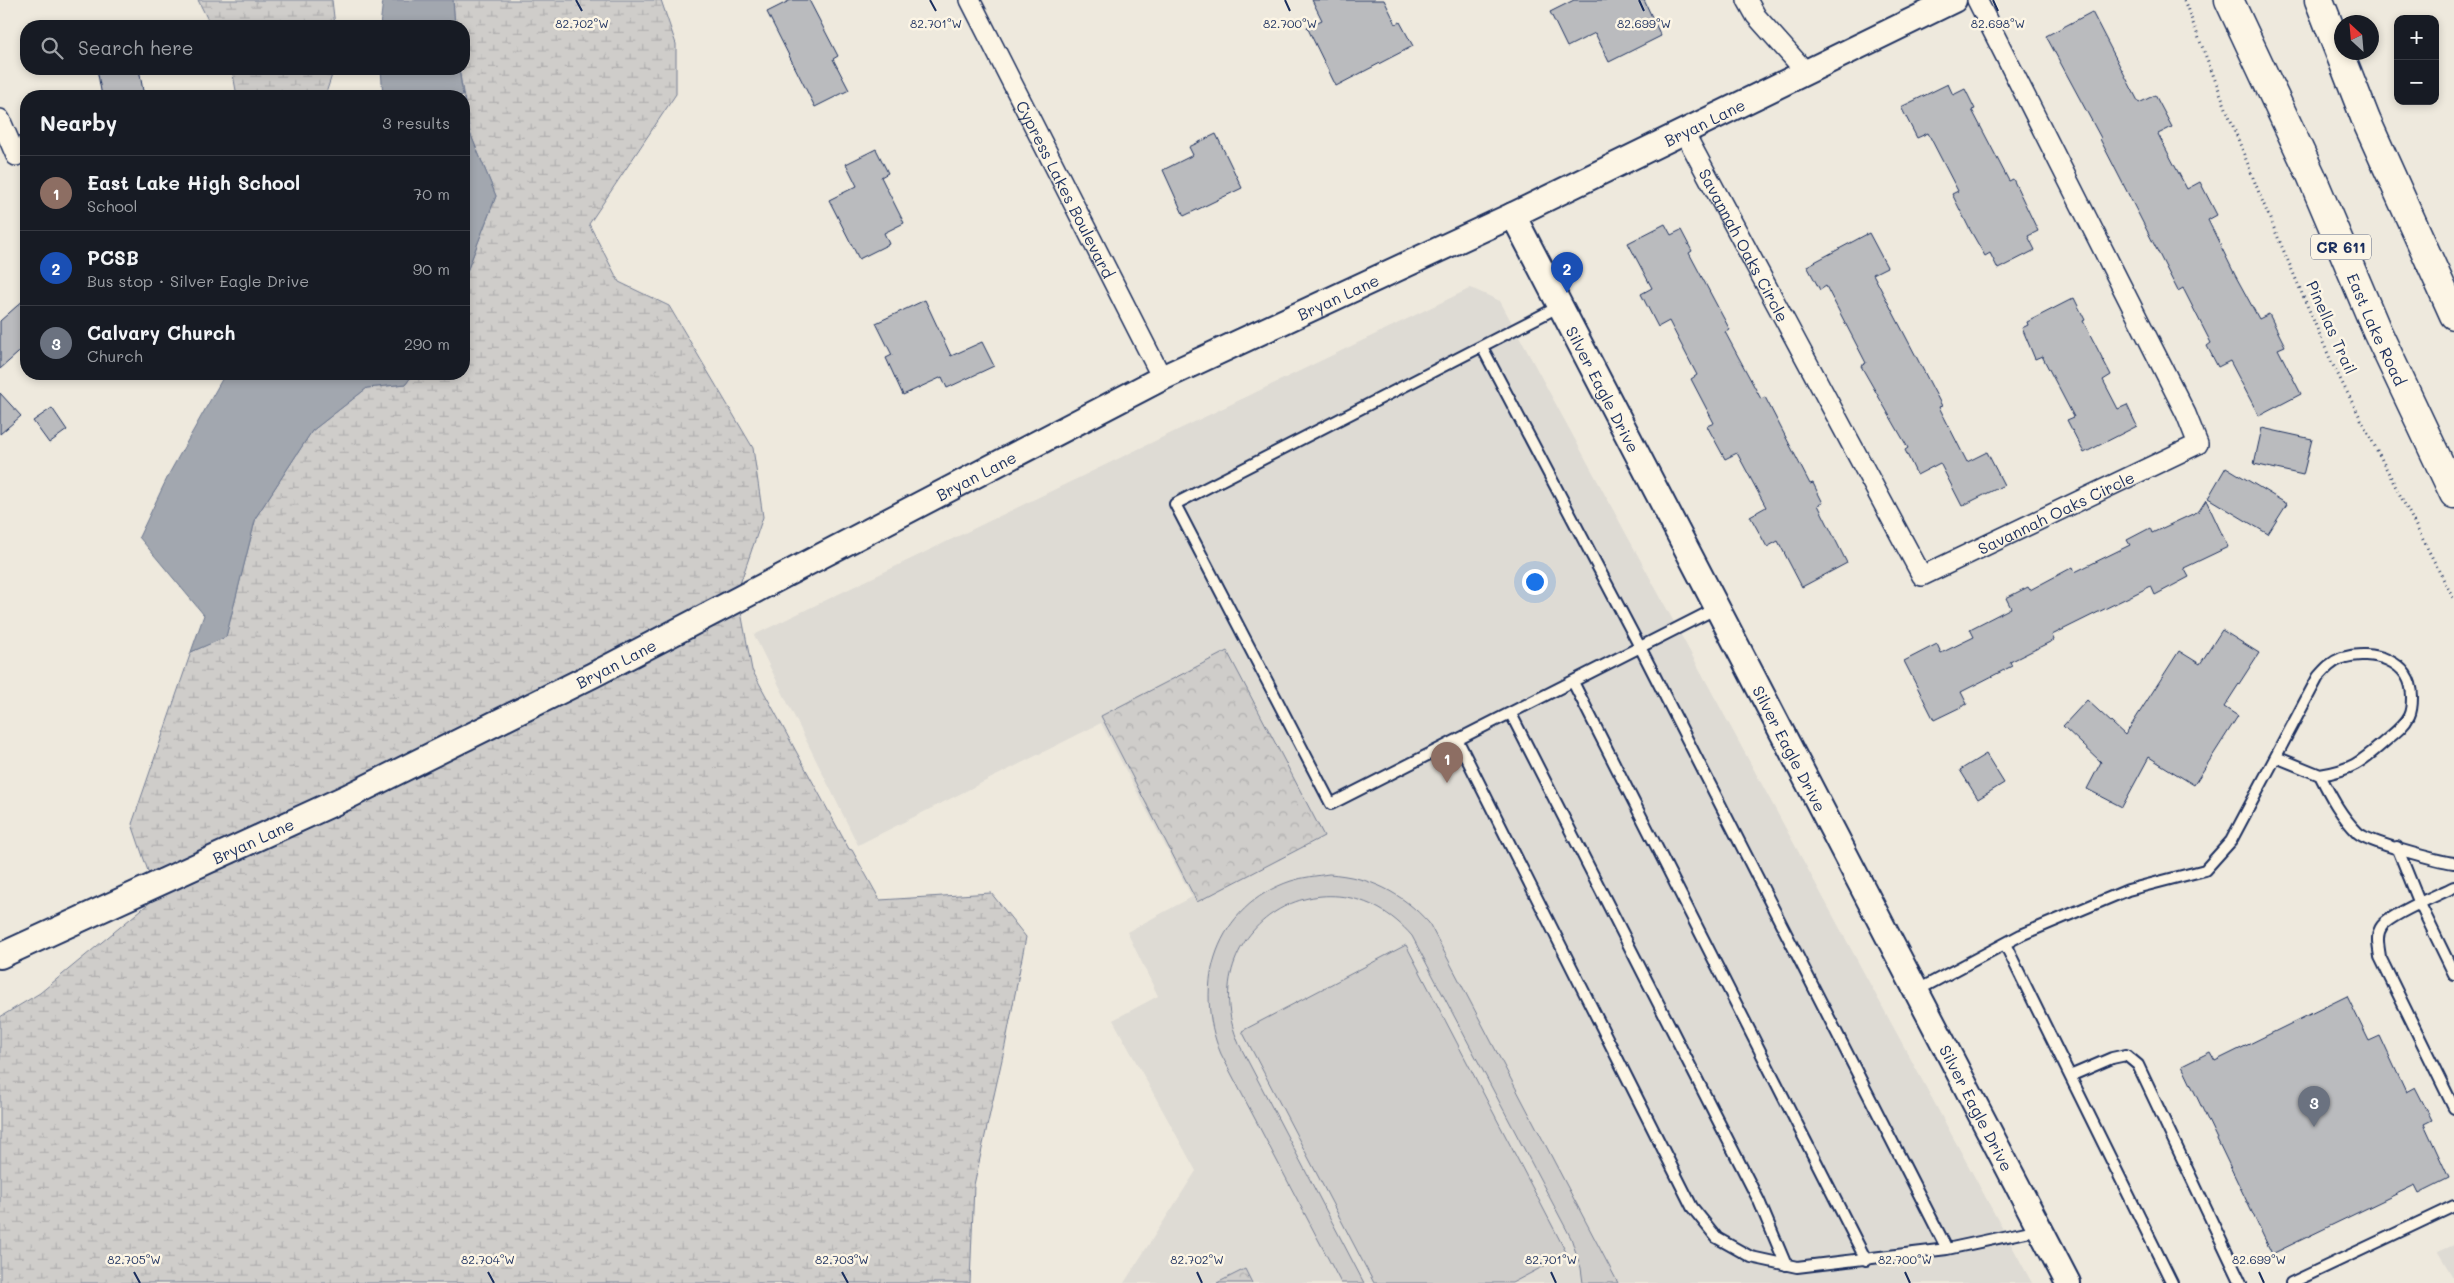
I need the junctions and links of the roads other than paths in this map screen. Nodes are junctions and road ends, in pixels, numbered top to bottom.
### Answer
1 (970, 0) edge
2 (1747, 0) edge
3 (1954, 0) edge
4 (1977, 0) edge
5 (2229, 0) edge
6 (2319, 0) edge
7 (1806, 71) junction
8 (0, 119) edge
9 (1684, 132) junction
10 (16, 156) dead end
11 (1513, 215) junction
12 (1560, 306) junction
13 (2454, 315) edge
14 (1482, 346) junction
15 (1162, 378) junction
16 (2454, 494) edge
17 (1717, 608) junction
18 (1640, 648) junction
19 (1574, 682) junction
20 (1512, 714) junction
21 (1458, 741) junction
22 (2276, 757) junction
23 (2320, 775) junction
24 (2397, 847) junction
25 (2454, 863) edge
26 (2454, 886) edge
27 (2420, 904) junction
28 (2005, 944) junction
29 (0, 956) edge
30 (2454, 974) edge
31 (1916, 991) junction
32 (2070, 1076) junction
33 (2454, 1108) edge
34 (2454, 1206) edge
35 (2040, 1229) junction
36 (1947, 1249) junction
37 (1866, 1260) junction
38 (1786, 1265) junction
39 (2068, 1283) edge
40 (2172, 1283) edge
41 (2241, 1283) edge
42 (2291, 1283) edge

1 - 15 street, Cypress Lakes Boulevard
2 - 7 street
3 - 7 street, Bryan Lane
4 - 9 street, Savannah Oaks Circle
5 - 16 main road, East Lake Road / CR 611
6 - 13 main road
7 - 9 street, Bryan Lane
8 - 10 street
9 - 11 street, Bryan Lane
11 - 12 street, Silver Eagle Drive
11 - 15 street, Bryan Lane
12 - 14 lane
12 - 17 street, Silver Eagle Drive
14 - 18 lane
14 - 21 lane
15 - 29 street, Bryan Lane
17 - 18 lane
17 - 31 street, Silver Eagle Drive
18 - 19 lane
18 - 36 lane
19 - 20 lane
19 - 37 lane
20 - 21 lane
20 - 38 lane
21 - 38 lane
22 - 23 lane
22 - 23 lane
22 - 28 lane
23 - 24 lane
24 - 25 lane
24 - 27 lane
26 - 27 lane
27 - 30 lane
27 - 33 lane
28 - 31 lane
28 - 32 lane
31 - 35 street, Silver Eagle Drive
32 - 40 lane
32 - 41 lane
34 - 42 lane
35 - 36 lane
35 - 39 street, Silver Eagle Drive
36 - 37 lane
37 - 38 lane

